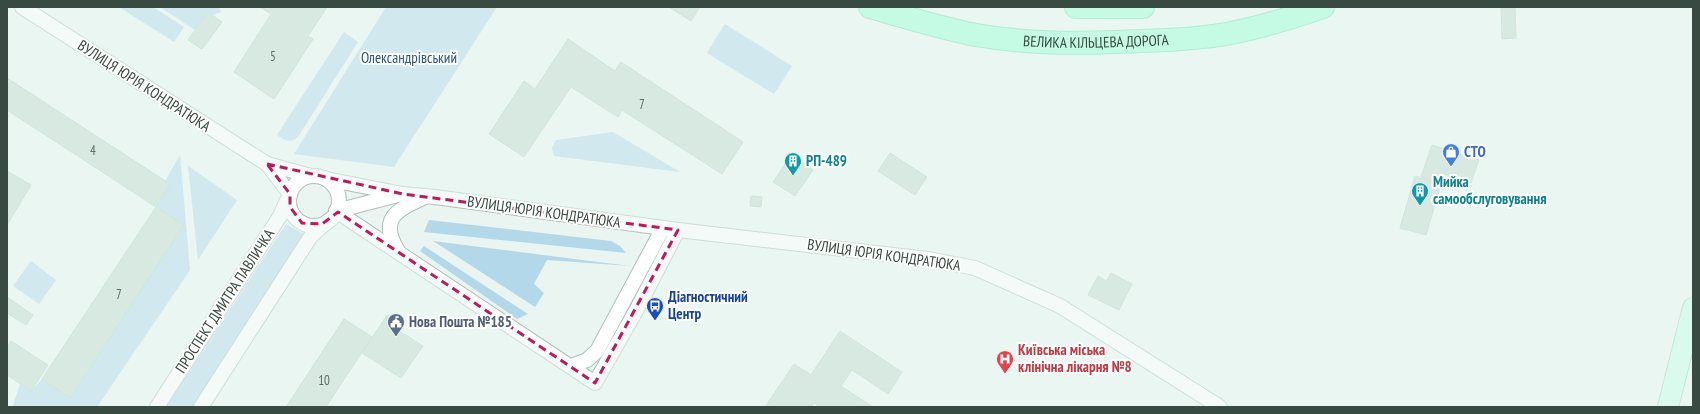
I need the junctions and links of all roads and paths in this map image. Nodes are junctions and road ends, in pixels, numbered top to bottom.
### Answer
1 (22, 7) edge
2 (870, 7) edge
3 (1076, 7) edge
4 (1143, 7) edge
5 (1322, 7) edge
6 (267, 164) junction
7 (311, 176) junction
8 (326, 179) junction
9 (290, 194) junction
10 (402, 194) junction
11 (426, 196) junction
12 (332, 216) junction
13 (663, 228) junction
14 (678, 230) junction
15 (398, 251) junction
16 (1693, 308) edge
17 (571, 366) junction
18 (157, 407) edge
19 (201, 407) edge
20 (1220, 407) edge
21 (1668, 407) edge

1 - 6 street, ВУЛИЦЯ ЮРІЯ КОНДРАТЮКА
2 - 5 main road, ВЕЛИКА КІЛЬЦЕВА ДОРОГА
3 - 4 main road, ВЕЛИКА КІЛЬЦЕВА ДОРОГА
6 - 7 street, ВУЛИЦЯ ЮРІЯ КОНДРАТЮКА
6 - 9 street, ВУЛИЦЯ ЮРІЯ КОНДРАТЮКА
7 - 8 street
7 - 9 street
8 - 10 street, ВУЛИЦЯ ЮРІЯ КОНДРАТЮКА
8 - 12 street
9 - 12 street
9 - 18 street, ПРОСПЕКТ ДМИТРА ПАВЛИЧКА
10 - 11 street, ВУЛИЦЯ ЮРІЯ КОНДРАТЮКА
10 - 12 street, ВУЛИЦЯ ЮРІЯ КОНДРАТЮКА
11 - 13 street, ВУЛИЦЯ ЮРІЯ КОНДРАТЮКА
11 - 15 street
12 - 15 street
12 - 19 street
13 - 14 street, ВУЛИЦЯ ЮРІЯ КОНДРАТЮКА
13 - 17 street
14 - 17 street
14 - 20 street, ВУЛИЦЯ ЮРІЯ КОНДРАТЮКА
15 - 17 street
16 - 21 main road

